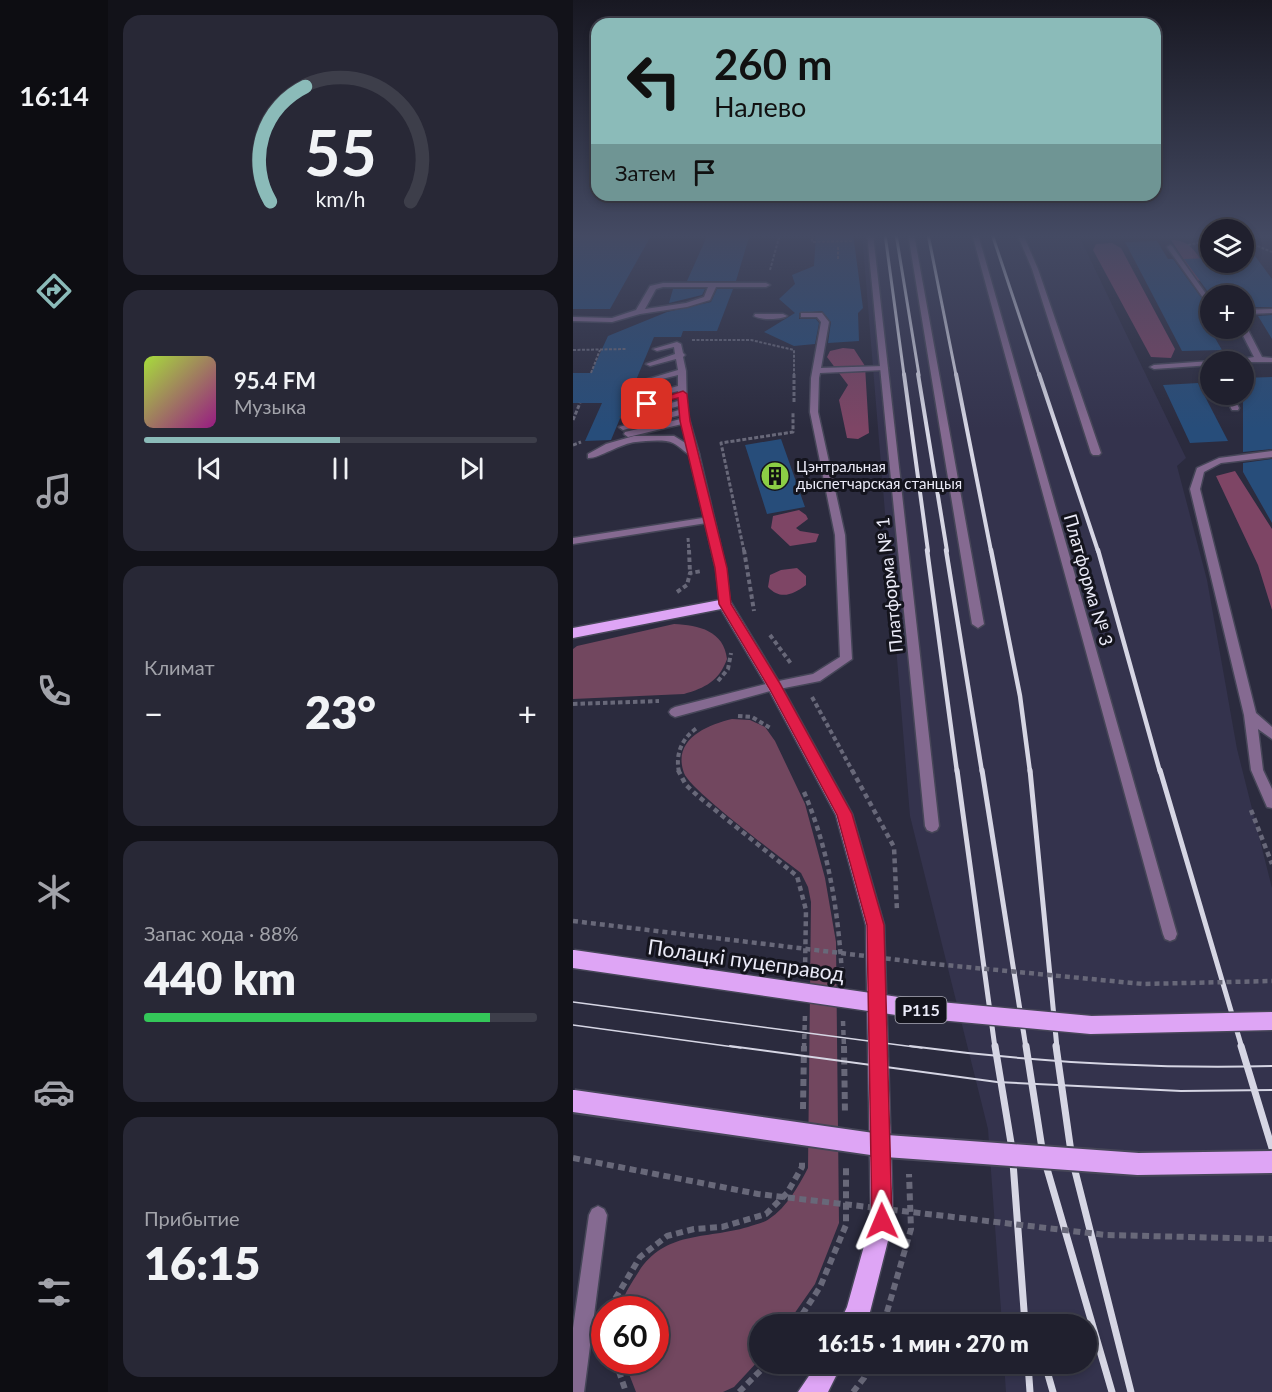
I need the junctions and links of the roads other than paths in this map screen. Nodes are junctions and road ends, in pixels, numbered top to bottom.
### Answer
1 (647, 299) edge
2 (704, 299) edge
3 (877, 299) edge
4 (922, 299) edge
5 (993, 299) edge
6 (1045, 299) edge
7 (639, 312) junction
8 (1254, 312) edge
9 (1272, 312) edge
10 (804, 315) dead end
11 (758, 316) dead end
12 (783, 316) dead end
13 (573, 319) edge
14 (1249, 339) edge
15 (1254, 359) edge
16 (1259, 359) junction
17 (1272, 360) edge
18 (1200, 364) edge
19 (1154, 367) dead end
20 (884, 368) junction
21 (816, 371) junction
22 (646, 373) dead end
23 (682, 384) junction
24 (1234, 405) edge
25 (1235, 408) dead end
26 (627, 413) dead end
27 (623, 427) dead end
28 (617, 437) dead end
29 (1096, 453) dead end
30 (694, 454) junction
31 (1272, 454) edge
32 (591, 456) dead end
33 (709, 520) junction
34 (573, 541) edge
35 (725, 604) junction
36 (978, 624) dead end
37 (573, 633) edge
38 (774, 686) junction
39 (675, 712) dead end
40 (1250, 715) junction
41 (1272, 734) edge
42 (1272, 801) edge
43 (932, 826) dead end
44 (1170, 934) dead end
45 (573, 958) edge
46 (1272, 1022) edge
47 (573, 1101) edge
48 (1272, 1162) edge
49 (598, 1215) dead end
50 (857, 1314) edge
51 (824, 1374) edge
52 (574, 1392) edge
53 (811, 1392) edge

1 - 7 street
2 - 7 street
3 - 20 street, Платформа № 1
4 - 36 street
5 - 44 street, Платформа № 3
6 - 29 street
7 - 13 street
8 - 9 street
10 - 21 street
11 - 12 street
14 - 16 street
15 - 16 street
16 - 17 street
18 - 19 street
20 - 21 street
20 - 43 street, Платформа № 1
21 - 38 street
22 - 23 street
23 - 23 street
23 - 23 street
23 - 26 street
23 - 27 street
23 - 28 street
23 - 30 street
24 - 25 street
30 - 32 street
30 - 33 street
31 - 40 street
33 - 34 street
33 - 35 street
35 - 37 main road
35 - 38 main road
38 - 39 street
38 - 50 main road
40 - 41 street
40 - 42 street
45 - 46 main road, Полацкі пуцеправод / Р115, bridge
47 - 48 main road, bridge
49 - 52 street
51 - 53 main road

